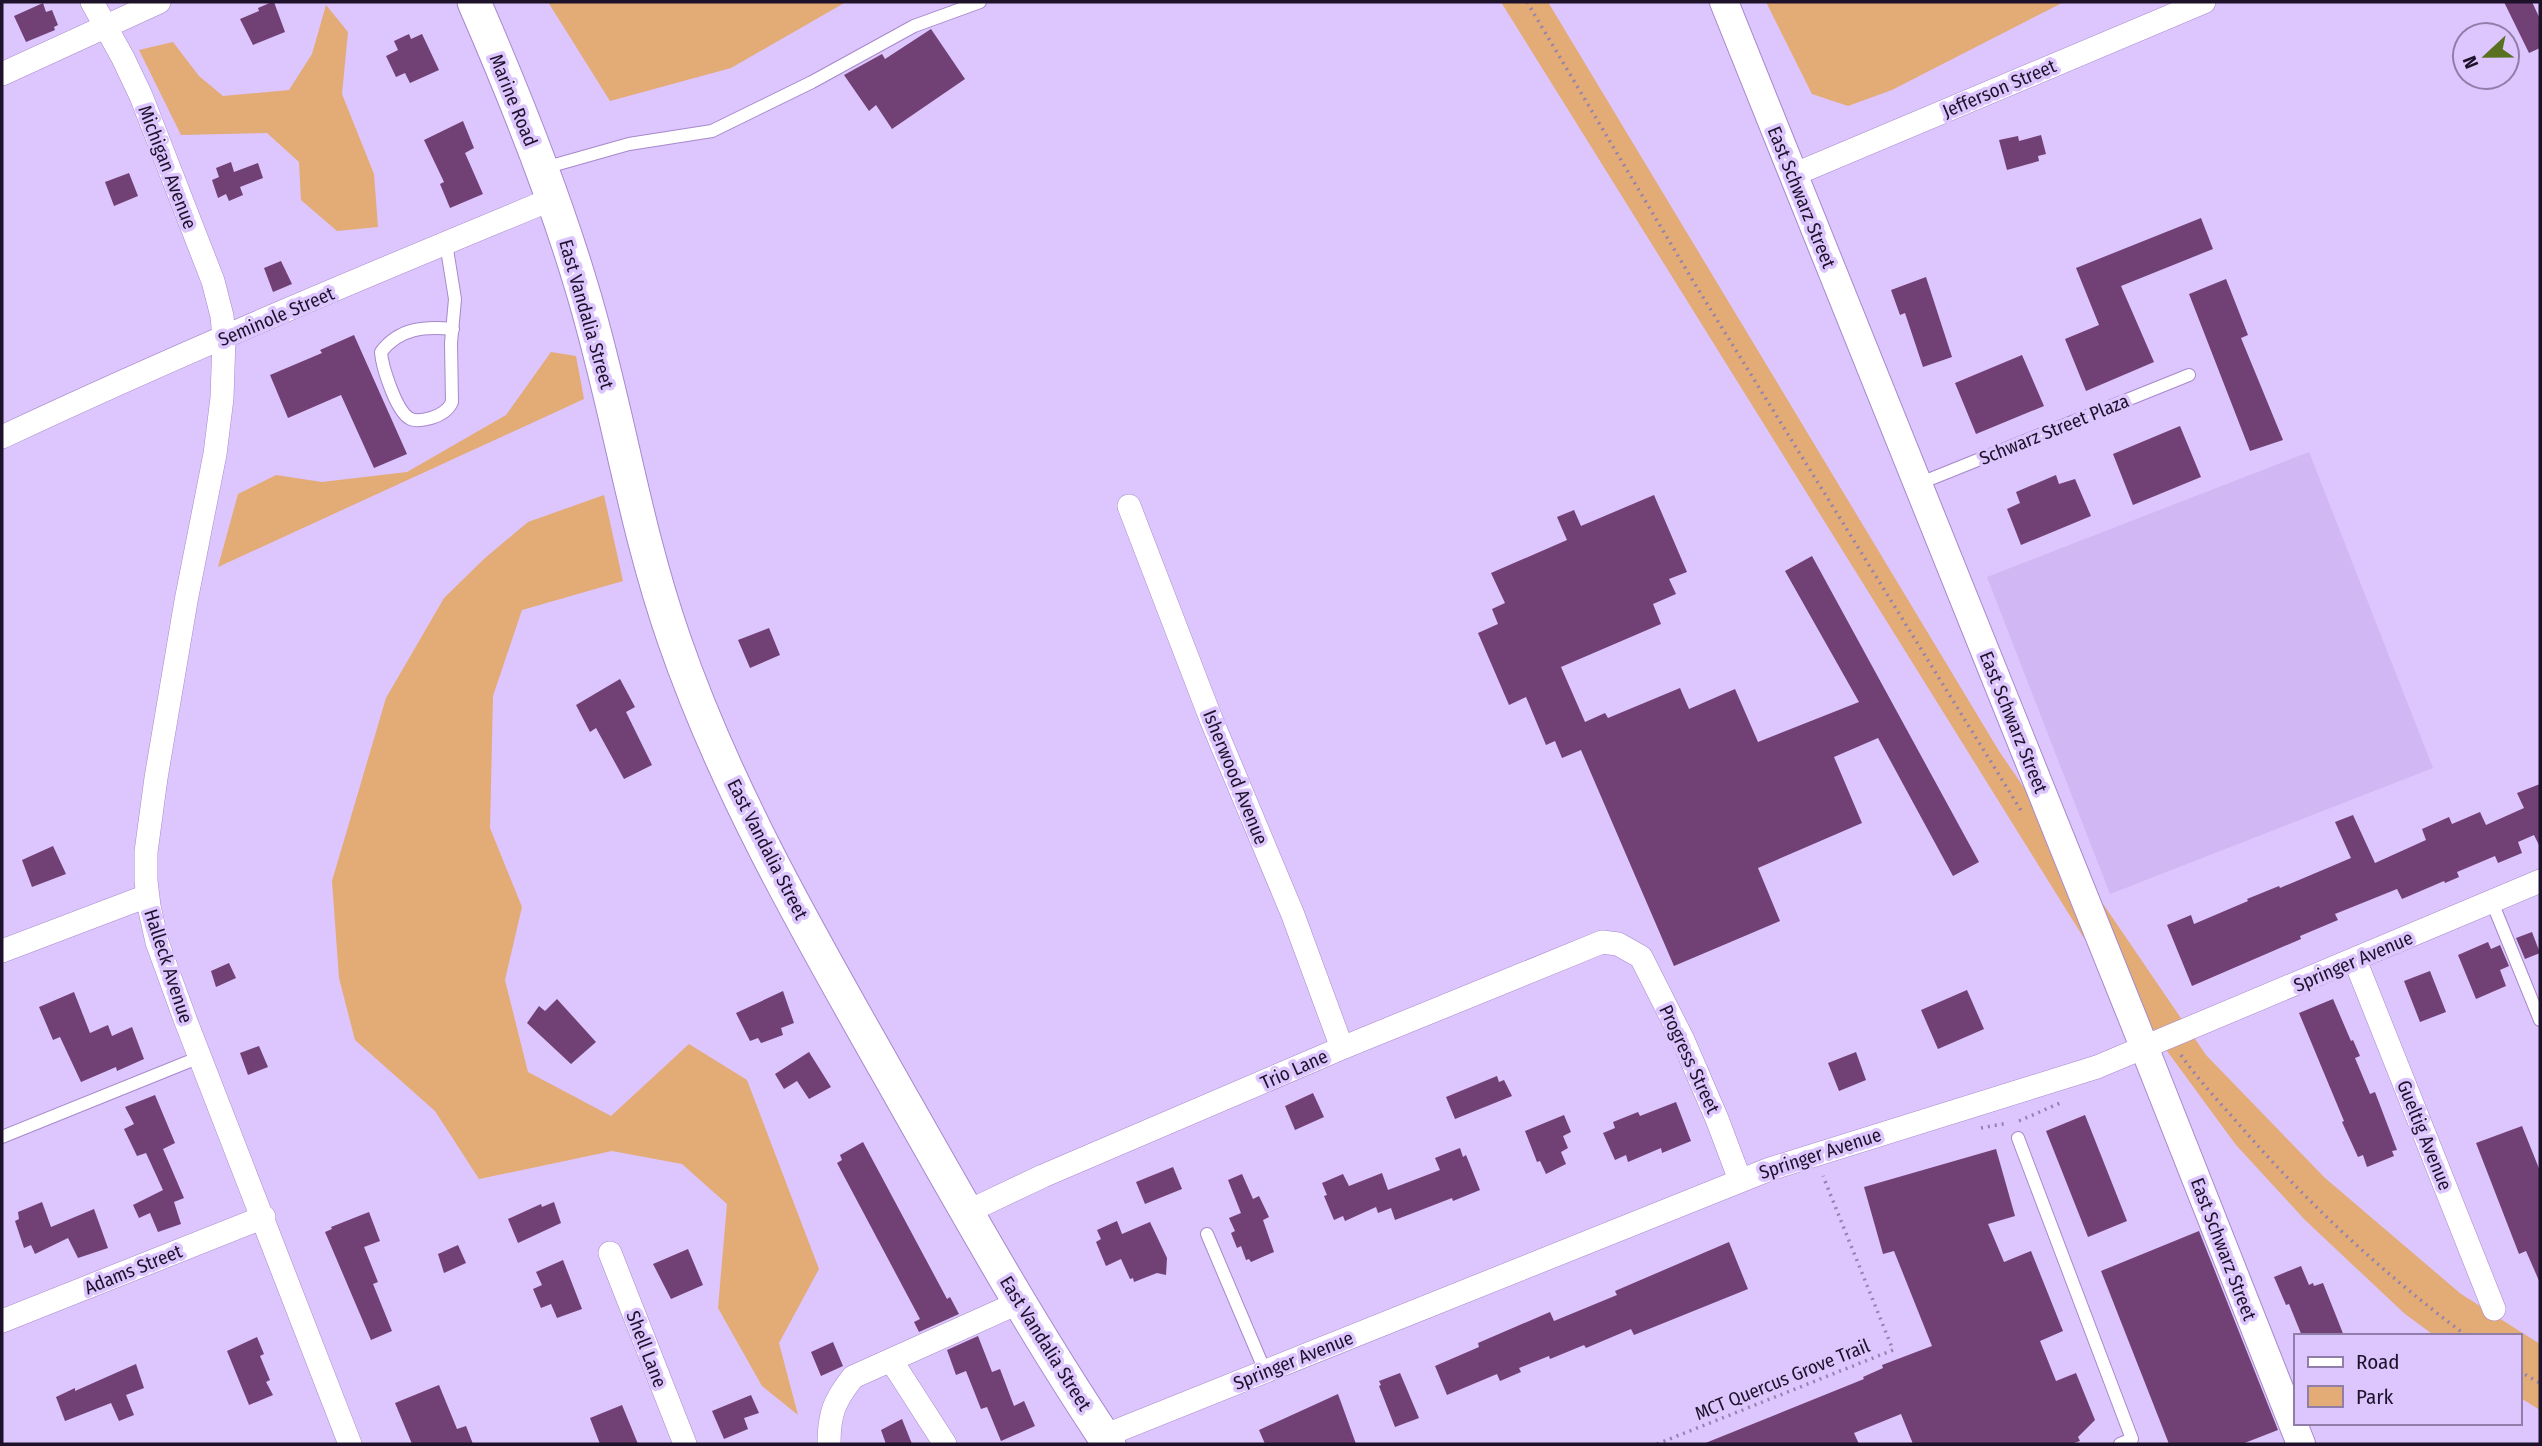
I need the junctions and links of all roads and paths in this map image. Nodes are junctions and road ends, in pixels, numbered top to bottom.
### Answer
1 (92, 2) edge
2 (159, 2) edge
3 (474, 2) edge
4 (981, 2) edge
5 (1527, 2) edge
6 (1724, 2) edge
7 (2204, 2) edge
8 (107, 26) junction
9 (2, 74) edge
10 (540, 169) junction
11 (1793, 174) junction
12 (552, 199) junction
13 (446, 243) junction
14 (453, 328) junction
15 (224, 339) junction
16 (2189, 374) dead end
17 (2, 437) edge
18 (1918, 484) junction
19 (1129, 506) dead end
20 (2022, 813) dead end
21 (2540, 881) edge
22 (147, 896) junction
23 (2491, 902) junction
24 (1626, 947) joint
25 (2, 951) edge
26 (2355, 960) junction
27 (2540, 1020) edge
28 (1342, 1048) junction
29 (2144, 1048) junction
30 (200, 1057) junction
31 (2183, 1057) dead end
32 (2, 1137) edge
33 (2018, 1138) dead end
34 (1820, 1169) dead end
35 (1740, 1181) junction
36 (967, 1212) junction
37 (264, 1217) junction
38 (1206, 1234) dead end
39 (610, 1253) dead end
40 (1020, 1302) junction
41 (2494, 1309) dead end
42 (2, 1321) edge
43 (2465, 1334) edge
44 (891, 1360) junction
45 (1265, 1371) junction
46 (2521, 1372) edge
47 (2540, 1383) edge
48 (1107, 1440) edge
49 (350, 1444) edge
50 (685, 1444) edge
51 (829, 1444) edge
52 (945, 1444) edge
53 (1657, 1444) edge
54 (2120, 1444) edge
55 (2301, 1444) edge

1 - 8 street, Michigan Avenue
2 - 8 street
3 - 10 main road, Marine Road
4 - 10 lane
5 - 20 path
6 - 11 street, East Schwarz Street
7 - 11 street, Jefferson Street
8 - 9 street
8 - 15 street, Michigan Avenue
10 - 12 main road, Marine Road
11 - 18 street, East Schwarz Street
12 - 13 street, Seminole Street
12 - 36 main road, East Vandalia Street
13 - 14 lane
13 - 15 street, Seminole Street
14 - 14 lane
15 - 17 street, Seminole Street
15 - 22 street, Halleck Avenue
16 - 18 lane, Schwarz Street Plaza
18 - 29 street, East Schwarz Street
19 - 28 street, Isherwood Avenue
21 - 23 street, Springer Avenue
22 - 25 street
22 - 30 street, Halleck Avenue
23 - 26 street, Springer Avenue
23 - 27 lane
24 - 28 street, Trio Lane
24 - 35 street, Progress Street
26 - 29 street, Springer Avenue
26 - 41 street, Gueltig Avenue
28 - 36 street, Trio Lane
29 - 35 street, Springer Avenue
29 - 55 street, East Schwarz Street
30 - 32 lane
30 - 37 street, Halleck Avenue
31 - 43 path
33 - 54 lane
34 - 53 path, MCT Quercus Grove Trail
35 - 45 street, Springer Avenue
36 - 40 main road, East Vandalia Street
37 - 42 street, Adams Street
37 - 49 street, Halleck Avenue
38 - 45 lane
39 - 50 street, Shell Lane
40 - 44 street
40 - 48 main road, East Vandalia Street
44 - 51 street
44 - 52 street
45 - 48 street, Springer Avenue
46 - 47 path

